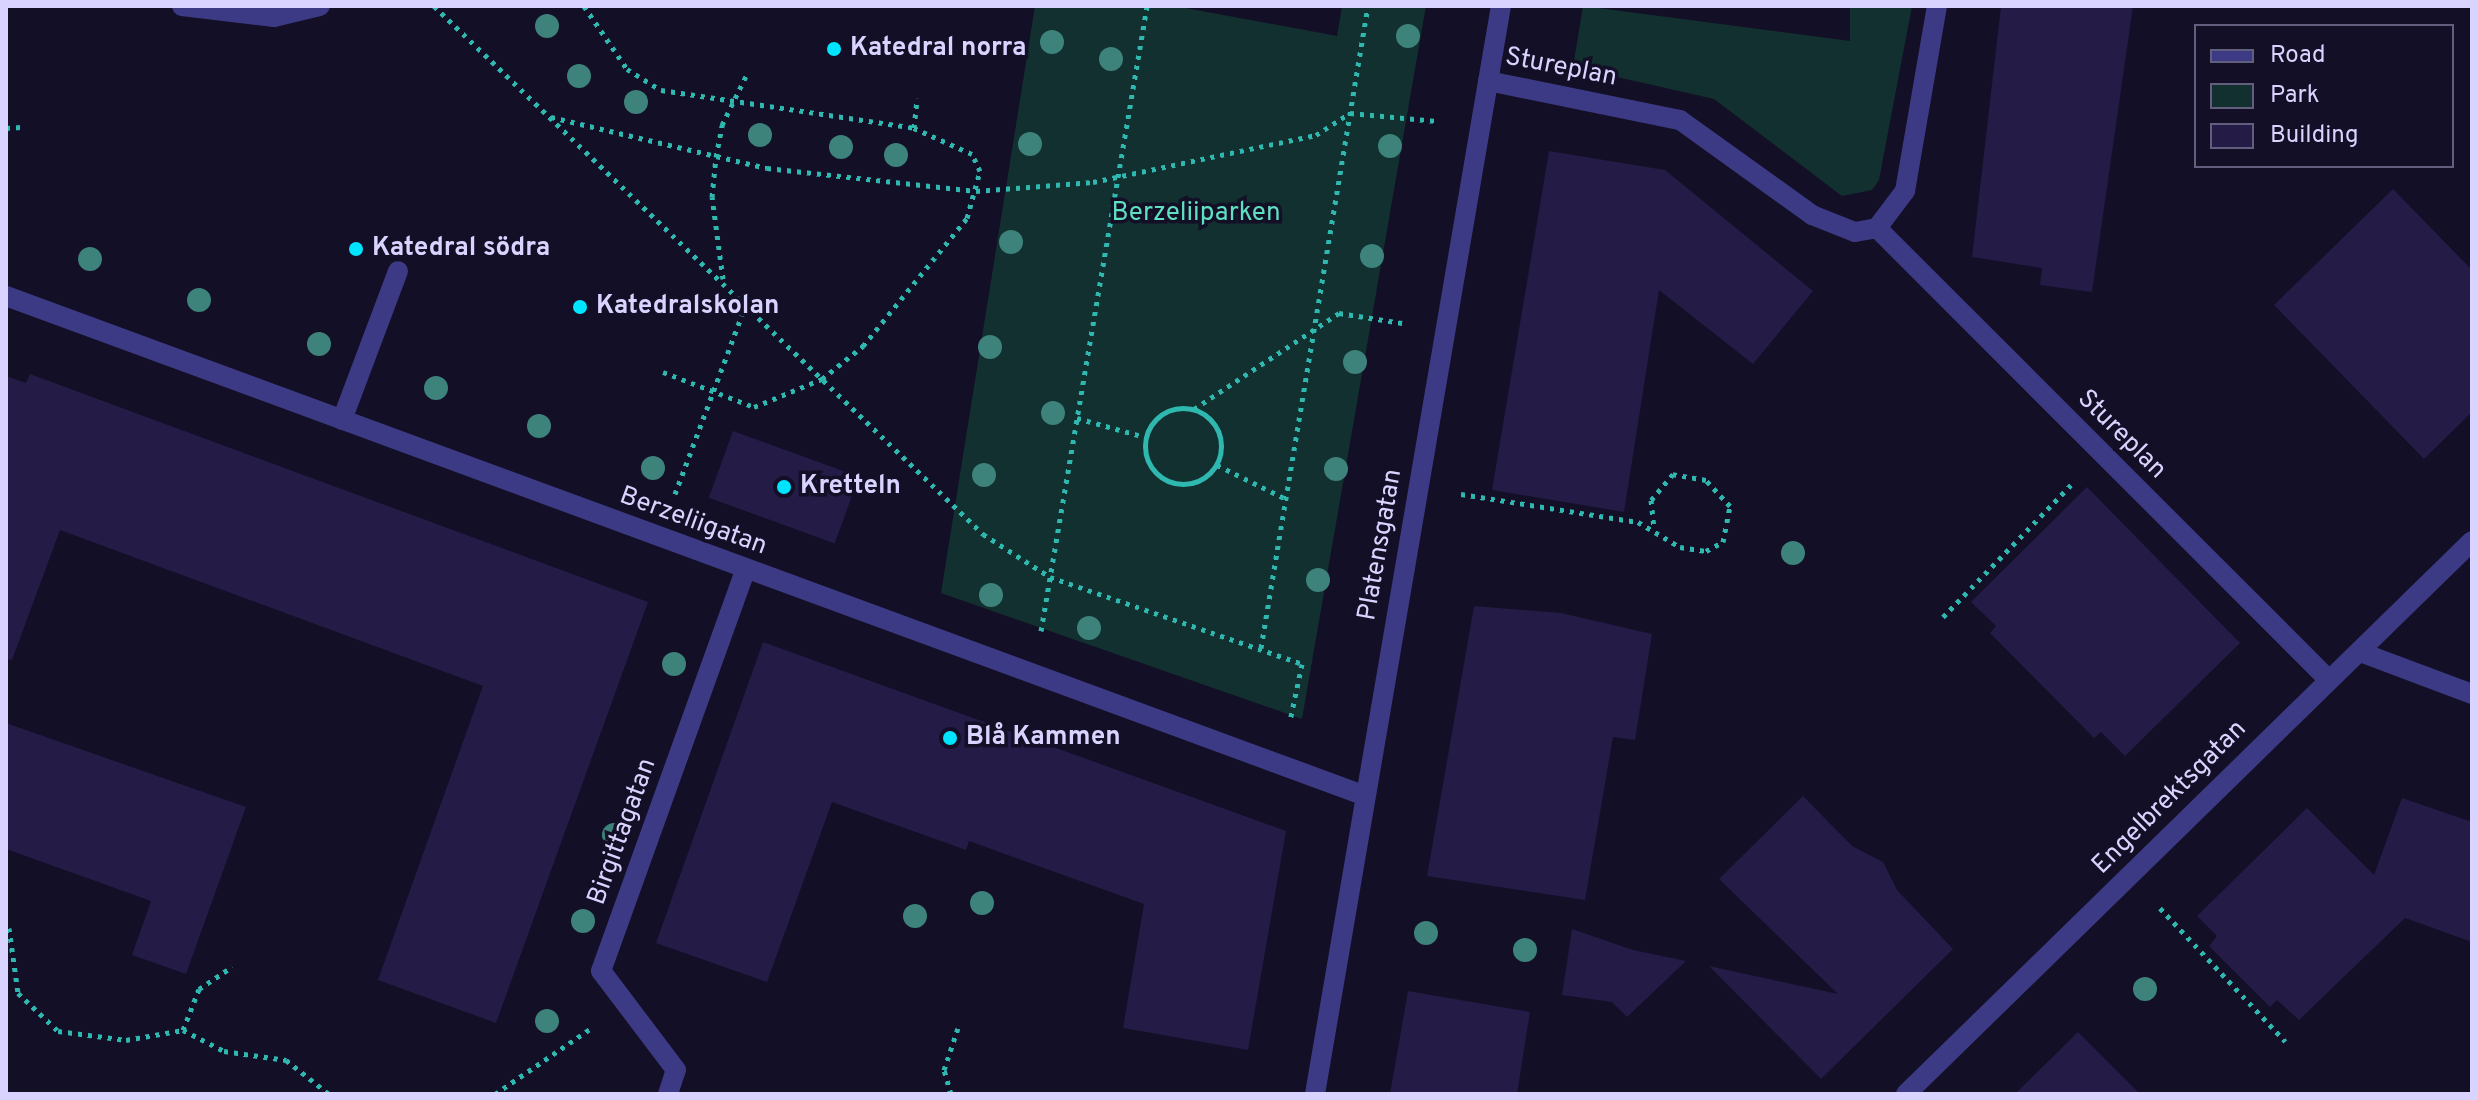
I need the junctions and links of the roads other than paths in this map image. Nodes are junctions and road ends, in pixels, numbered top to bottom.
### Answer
1 (182, 6) edge
2 (320, 6) edge
3 (1501, 6) edge
4 (1937, 6) edge
5 (1488, 81) junction
6 (1877, 228) junction
7 (398, 271) dead end
8 (6, 296) edge
9 (342, 420) junction
10 (2472, 541) edge
11 (746, 569) junction
12 (2360, 652) junction
13 (2329, 680) junction
14 (2472, 694) edge
15 (1363, 795) junction
16 (668, 1094) edge
17 (1315, 1094) edge
18 (1906, 1094) edge

1 - 2 street
3 - 5 street, Platensgatan
4 - 6 street
5 - 6 street, Stureplan
5 - 15 street, Platensgatan
6 - 13 street, Stureplan
7 - 9 street
8 - 9 street, Berzeliigatan
9 - 11 street, Berzeliigatan
10 - 12 street, Engelbrektsgatan
11 - 15 street, Berzeliigatan
11 - 16 street, Birgittagatan
12 - 13 street, Engelbrektsgatan
12 - 14 street
13 - 18 street, Engelbrektsgatan
15 - 17 street, Platensgatan

